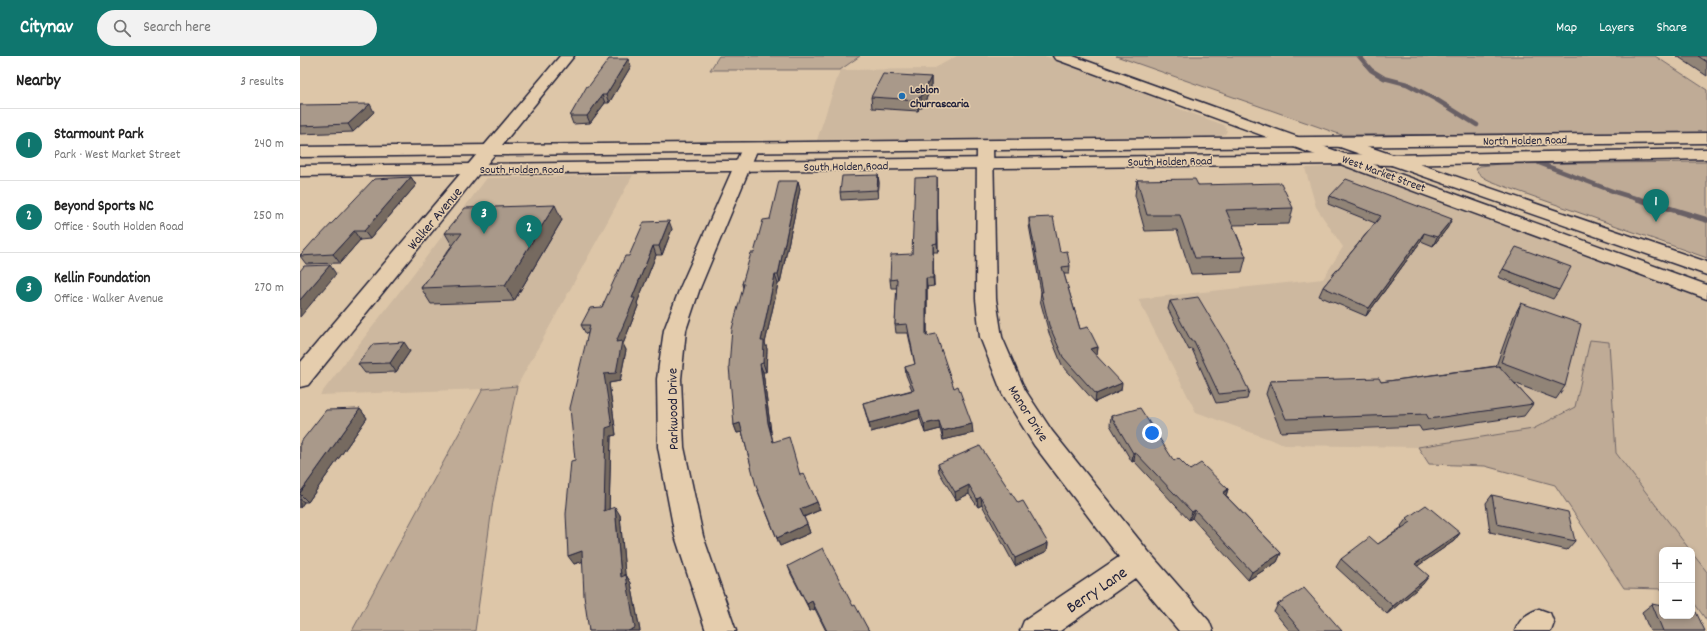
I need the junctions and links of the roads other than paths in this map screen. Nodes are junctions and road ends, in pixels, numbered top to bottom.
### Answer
1 (567, 56) edge
2 (1060, 56) edge
3 (1100, 56) edge
4 (1136, 68) dead end
5 (1301, 135) junction
6 (1707, 138) edge
7 (490, 149) junction
8 (1343, 151) junction
9 (300, 152) edge
10 (1707, 154) edge
11 (985, 155) junction
12 (746, 157) junction
13 (1392, 160) junction
14 (474, 170) junction
15 (300, 171) edge
16 (1707, 269) edge
17 (1707, 292) edge
18 (300, 379) edge
19 (1138, 560) junction
20 (721, 631) edge
21 (1035, 631) edge
22 (1198, 631) edge

1 - 7 main road, Walker Avenue
2 - 5 main road, West Market Street
3 - 4 main road
5 - 8 main road, West Market Street
5 - 11 main road, South Holden Road
6 - 8 main road, North Holden Road
7 - 9 main road, South Holden Road
7 - 12 main road, South Holden Road
7 - 14 main road, Walker Avenue
8 - 11 main road, South Holden Road
8 - 13 main road, South Holden Road
8 - 17 main road, West Market Street
10 - 13 main road, North Holden Road
11 - 12 main road, South Holden Road
11 - 19 main road, Manor Drive
12 - 14 main road, South Holden Road
12 - 20 main road, Parkwood Drive
13 - 16 main road, West Market Street
14 - 15 main road, South Holden Road
14 - 18 main road, Walker Avenue
19 - 21 main road, Berry Lane
19 - 22 main road, Manor Drive

